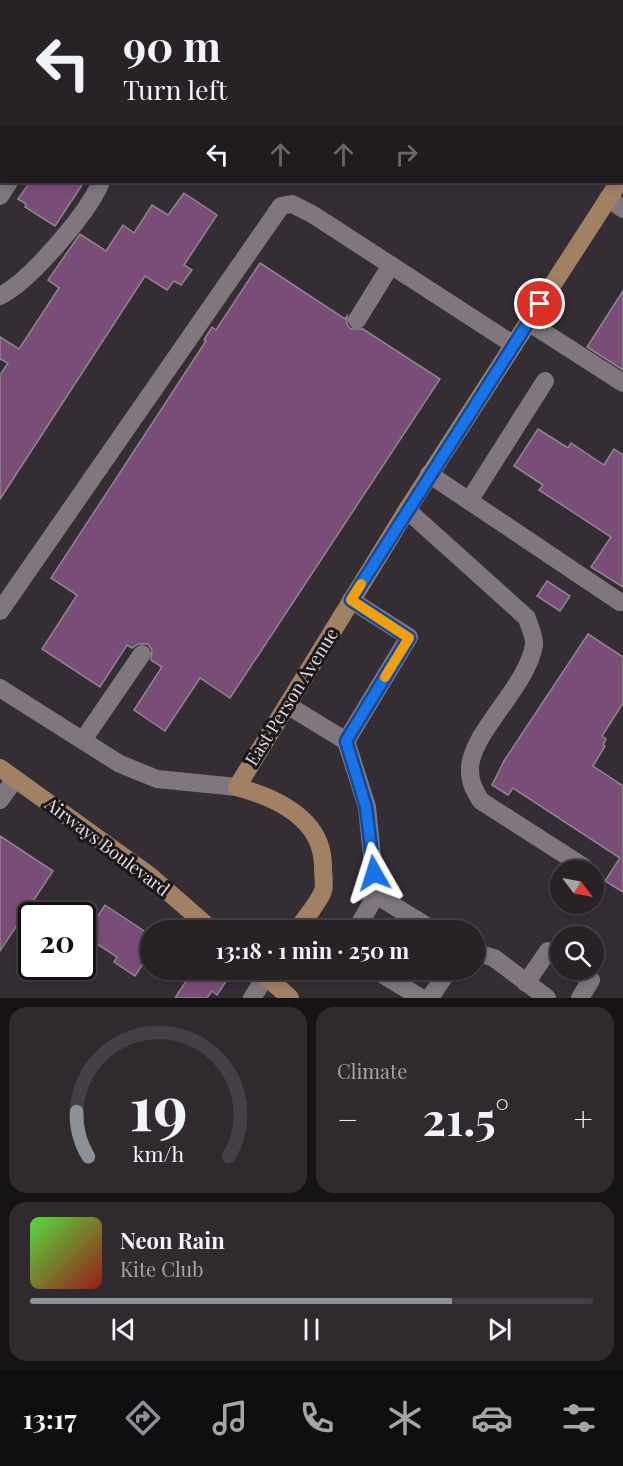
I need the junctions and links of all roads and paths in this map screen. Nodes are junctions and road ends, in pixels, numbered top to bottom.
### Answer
1 (8, 183) edge
2 (100, 183) edge
3 (619, 183) edge
4 (0, 196) edge
5 (616, 203) edge
6 (391, 265) junction
7 (0, 296) edge
8 (357, 320) dead end
9 (528, 322) junction
10 (514, 345) junction
11 (545, 381) dead end
12 (623, 383) edge
13 (429, 474) junction
14 (469, 501) junction
15 (407, 510) junction
16 (351, 600) junction
17 (620, 602) dead end
18 (0, 611) edge
19 (142, 654) dead end
20 (0, 688) edge
21 (287, 705) junction
22 (83, 740) junction
23 (346, 741) junction
24 (0, 768) edge
25 (15, 779) junction
26 (237, 787) junction
27 (0, 800) edge
28 (573, 860) edge
29 (376, 895) junction
30 (200, 920) edge
31 (304, 920) edge
32 (362, 920) edge
33 (404, 920) edge
34 (550, 952) edge
35 (485, 955) edge
36 (261, 980) edge
37 (273, 980) edge
38 (401, 980) edge
39 (441, 980) edge
40 (590, 980) edge
41 (526, 983) junction
42 (252, 998) edge
43 (290, 998) edge
44 (422, 998) edge
45 (430, 998) edge
46 (547, 998) edge
47 (580, 998) edge

1 - 4 street
2 - 7 street
3 - 5 main road, East Person Avenue
5 - 9 main road, East Person Avenue
6 - 8 street
6 - 10 street
6 - 18 street
9 - 10 main road, East Person Avenue
9 - 12 street
10 - 13 main road, East Person Avenue
11 - 14 street
13 - 14 street
13 - 15 main road, East Person Avenue
14 - 17 street
15 - 16 main road, East Person Avenue
15 - 28 street
16 - 21 main road, East Person Avenue
16 - 23 street
19 - 22 street
20 - 22 street
21 - 23 street
21 - 26 main road, East Person Avenue
22 - 26 street
23 - 29 street
24 - 25 main road, Airways Boulevard
25 - 27 street
25 - 30 main road, Airways Boulevard
26 - 31 main road
29 - 32 street
29 - 33 street
34 - 41 street
35 - 41 street
36 - 42 street
37 - 43 main road
38 - 44 street
39 - 45 street
40 - 47 street
41 - 46 street

